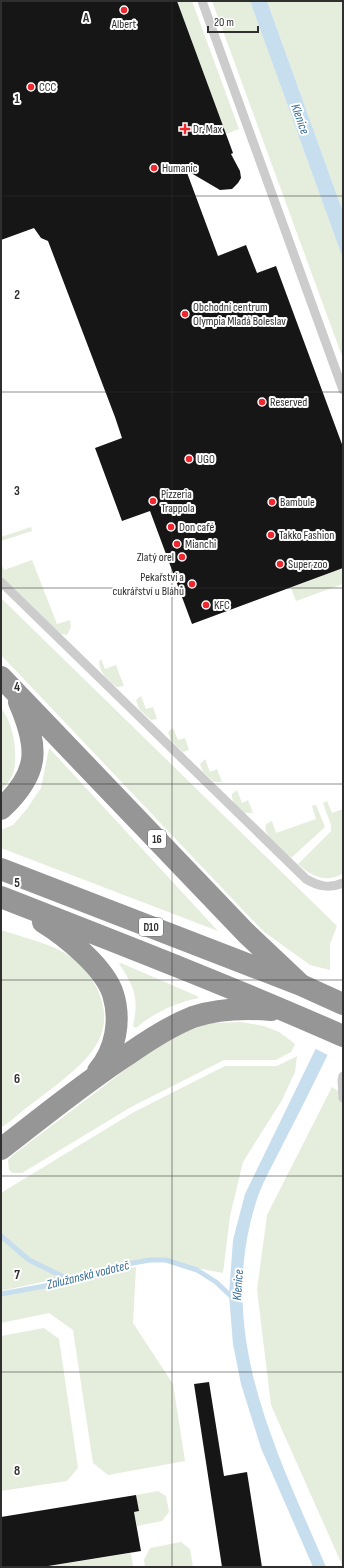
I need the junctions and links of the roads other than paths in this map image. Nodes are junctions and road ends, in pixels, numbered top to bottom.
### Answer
1 (202, 1) edge
2 (343, 390) edge
3 (1, 582) edge
4 (8, 684) edge
5 (1, 809) edge
6 (1, 869) edge
7 (343, 883) edge
8 (1, 898) edge
9 (301, 985) junction
10 (343, 1004) edge
11 (288, 1012) junction
12 (343, 1036) edge
13 (95, 1075) junction
14 (343, 1076) edge
15 (343, 1098) edge
16 (3, 1145) edge

1 - 2 lane
3 - 7 lane
4 - 5 highway
4 - 9 highway, 16
6 - 9 highway, D10
8 - 11 highway, D10
8 - 13 highway
9 - 10 highway, D10
11 - 12 highway, D10
11 - 13 highway
13 - 16 highway
14 - 15 lane

